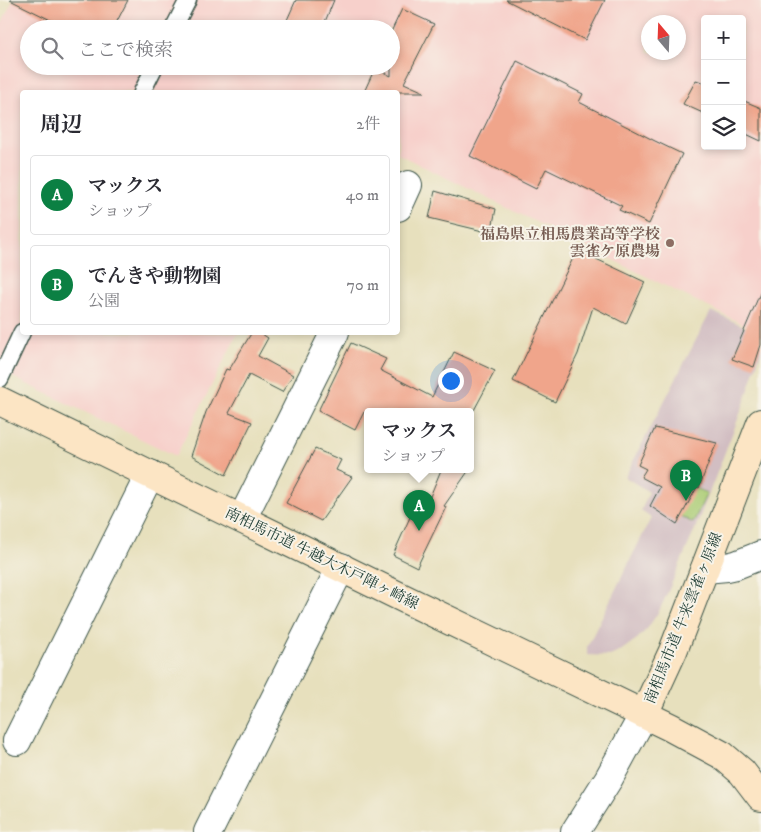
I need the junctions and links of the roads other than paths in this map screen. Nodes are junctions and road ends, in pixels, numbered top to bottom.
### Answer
1 (188, 0) edge
2 (178, 20) edge
3 (150, 75) edge
4 (143, 90) edge
5 (21, 335) edge
6 (334, 335) edge
7 (0, 379) edge
8 (0, 401) edge
9 (761, 423) edge
10 (150, 474) junction
11 (242, 519) junction
12 (761, 555) edge
13 (341, 567) junction
14 (705, 569) junction
15 (644, 714) junction
16 (17, 741) dead end
17 (761, 797) edge
18 (208, 832) edge
19 (575, 832) edge

1 - 2 lane
3 - 4 lane
5 - 7 lane
6 - 11 street
8 - 10 street, 南相馬市道 牛越大木戸陣ヶ崎線
9 - 14 street, 南相馬市道 牛来雲雀ヶ原線
10 - 11 street, 南相馬市道 牛越大木戸陣ヶ崎線
10 - 16 street
11 - 13 street, 南相馬市道 牛越大木戸陣ヶ崎線
12 - 14 street
13 - 15 street, 南相馬市道 牛越大木戸陣ヶ崎線
13 - 18 street
14 - 15 street, 南相馬市道 牛来雲雀ヶ原線
15 - 17 street, 南相馬市道 牛越大木戸陣ヶ崎線
15 - 19 street, 南相馬市道 牛来雲雀ヶ原線

